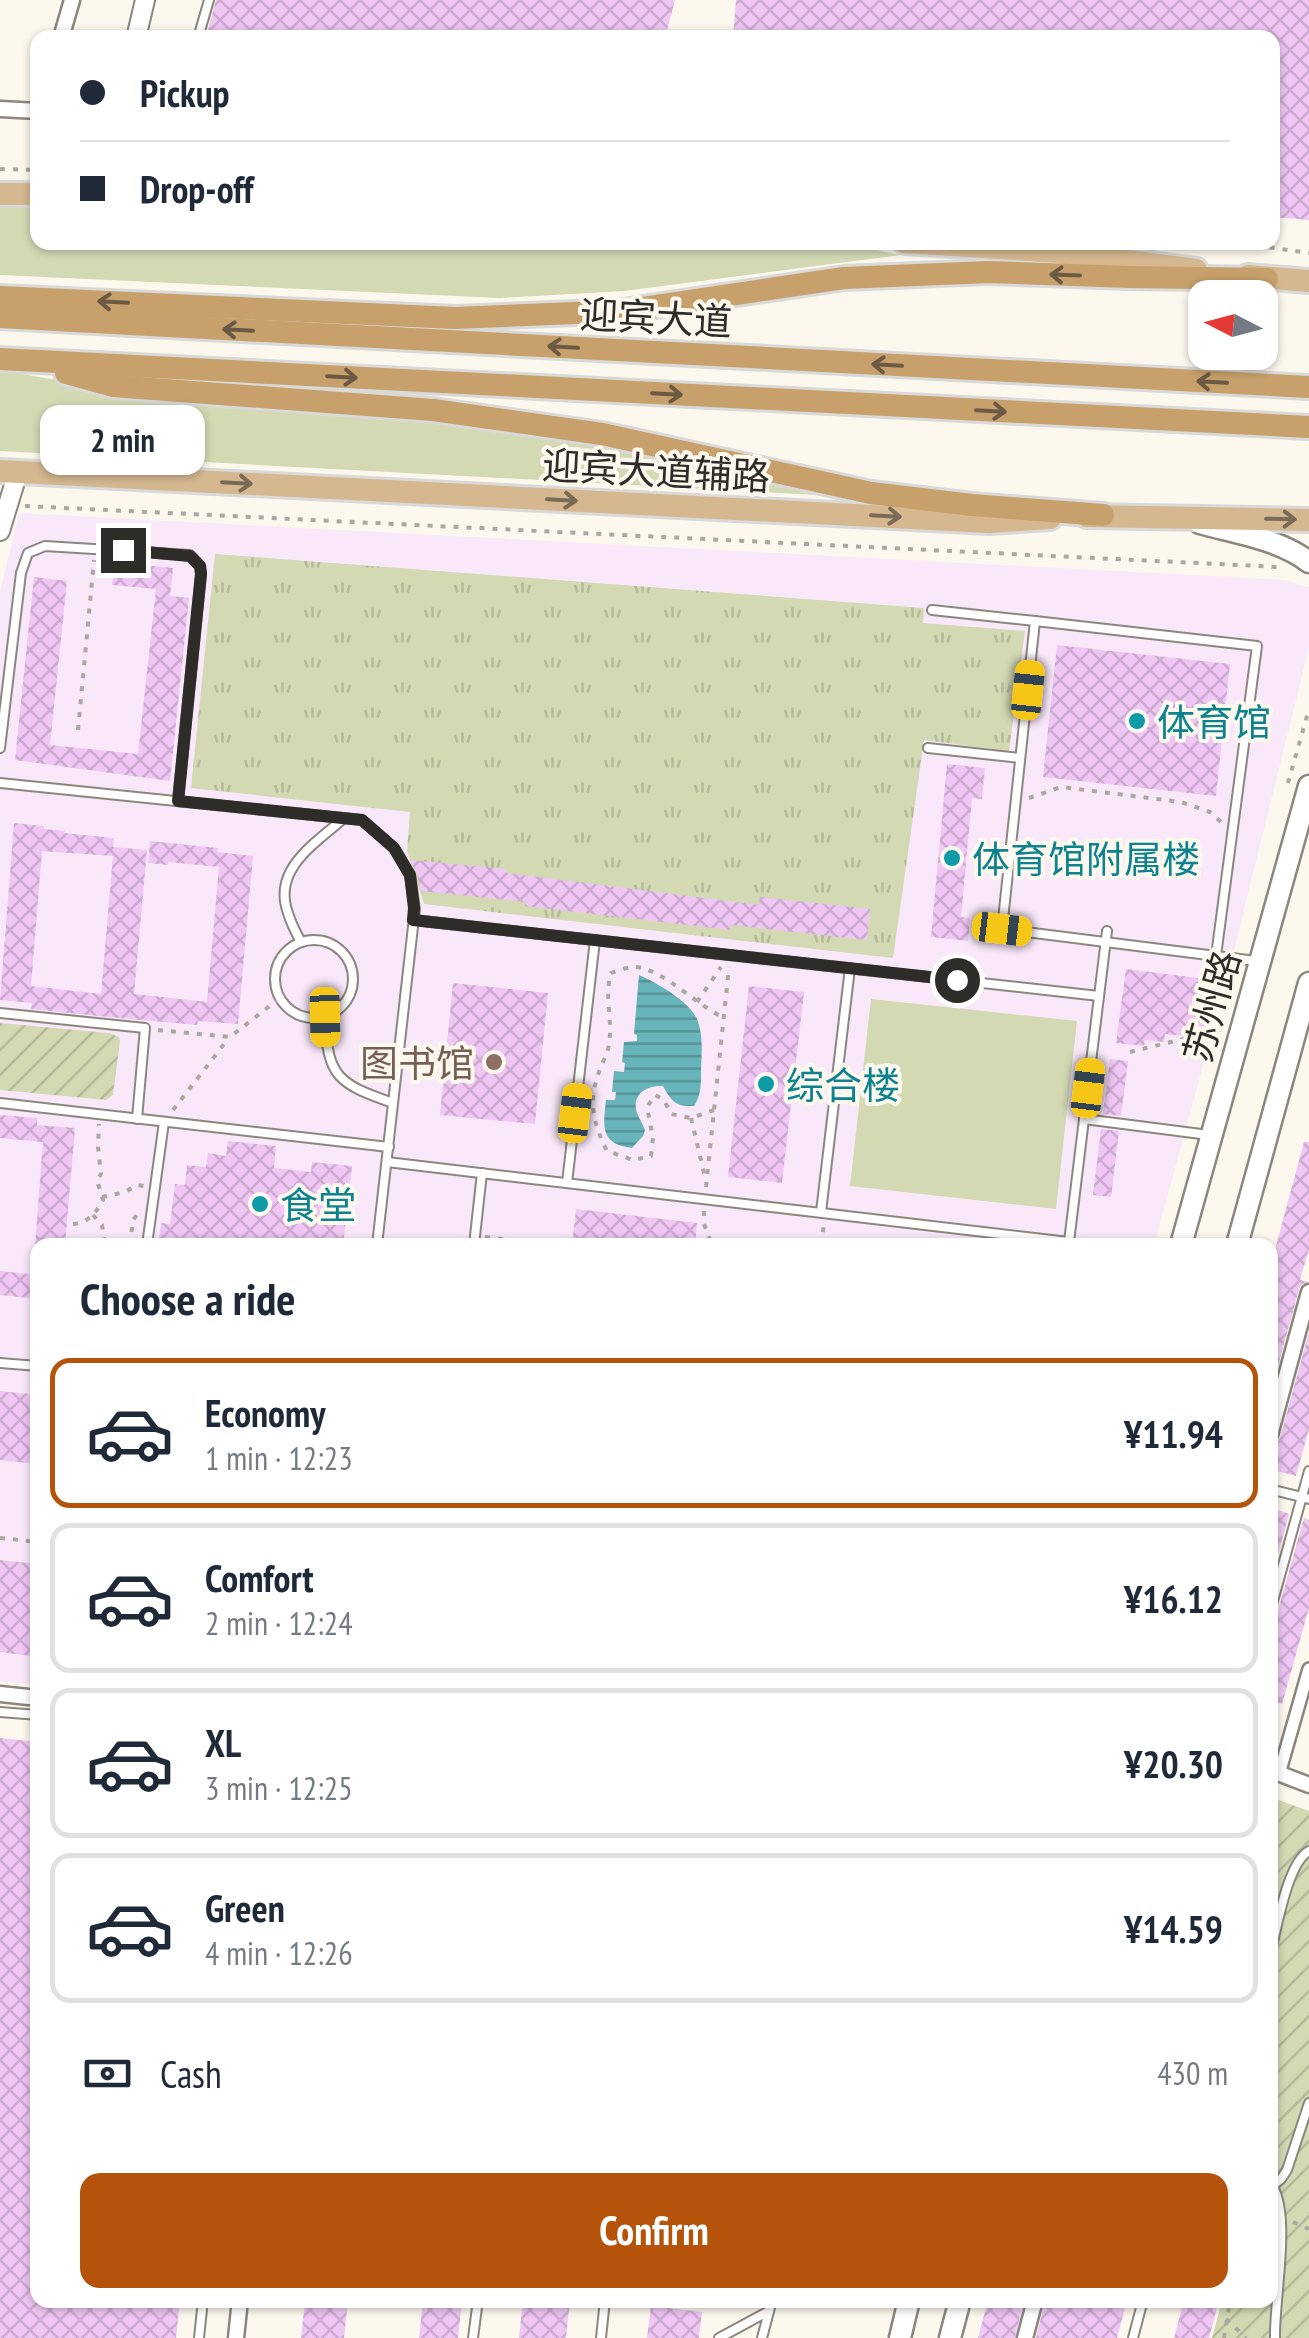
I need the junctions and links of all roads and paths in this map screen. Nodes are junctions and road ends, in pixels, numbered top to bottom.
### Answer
1 (72, 0) edge
2 (145, 0) edge
3 (209, 0) edge
4 (64, 30) edge
5 (138, 30) edge
6 (200, 30) edge
7 (0, 109) edge
8 (30, 111) edge
9 (0, 169) edge
10 (30, 170) edge
11 (0, 194) edge
12 (30, 194) edge
13 (1280, 249) edge
14 (1028, 250) edge
15 (1309, 253) edge
16 (1267, 279) junction
17 (1309, 281) edge
18 (0, 297) edge
19 (0, 317) edge
20 (10, 360) edge
21 (1309, 387) edge
22 (1309, 427) edge
23 (9, 472) edge
24 (7, 506) junction
25 (1103, 515) junction
26 (1179, 517) junction
27 (1309, 520) edge
28 (0, 531) edge
29 (95, 548) junction
30 (1300, 565) edge
31 (932, 610) dead end
32 (1035, 621) junction
33 (78, 730) dead end
34 (0, 748) edge
35 (928, 748) dead end
36 (1020, 758) junction
37 (0, 782) edge
38 (1309, 786) edge
39 (178, 801) junction
40 (1016, 804) junction
41 (344, 818) junction
42 (1232, 832) junction
43 (413, 920) junction
44 (1106, 936) junction
45 (595, 940) junction
46 (300, 942) junction
47 (730, 955) junction
48 (1216, 956) junction
49 (1260, 962) junction
50 (850, 968) junction
51 (1309, 983) edge
52 (1099, 996) junction
53 (280, 998) junction
54 (696, 1002) junction
55 (0, 1013) edge
56 (325, 1017) junction
57 (723, 1018) junction
58 (1304, 1019) edge
59 (146, 1028) junction
60 (1220, 1030) dead end
61 (230, 1036) junction
62 (1130, 1052) dead end
63 (0, 1103) edge
64 (394, 1103) junction
65 (714, 1110) junction
66 (100, 1114) junction
67 (137, 1118) junction
68 (691, 1118) junction
69 (1084, 1119) junction
70 (164, 1122) junction
71 (1212, 1135) junction
72 (389, 1147) junction
73 (387, 1162) junction
74 (482, 1173) junction
75 (568, 1183) junction
76 (706, 1183) junction
77 (151, 1186) dead end
78 (102, 1197) junction
79 (704, 1199) junction
80 (823, 1213) junction
81 (93, 1215) junction
82 (73, 1224) dead end
83 (104, 1238) edge
84 (148, 1238) edge
85 (378, 1238) edge
86 (475, 1238) edge
87 (709, 1238) edge
88 (822, 1238) edge
89 (1024, 1238) edge
90 (1069, 1238) edge
91 (1183, 1238) edge
92 (1240, 1238) edge
93 (1309, 1292) edge
94 (0, 1362) edge
95 (30, 1365) edge
96 (1278, 1406) edge
97 (1309, 1470) edge
98 (1278, 1490) edge
99 (1305, 1498) edge
100 (0, 1538) edge
101 (30, 1541) edge
102 (1278, 1586) edge
103 (1309, 1669) edge
104 (0, 1694) edge
105 (30, 1697) edge
106 (0, 1712) edge
107 (30, 1714) edge
108 (1278, 1763) edge
109 (1278, 1773) edge
110 (1309, 1786) edge
111 (1309, 1851) edge
112 (1278, 1925) edge
113 (1309, 2103) edge
114 (1278, 2181) edge
115 (1278, 2200) edge
116 (1278, 2289) edge
117 (202, 2308) edge
118 (239, 2308) edge
119 (477, 2308) edge
120 (604, 2308) edge
121 (771, 2308) edge
122 (907, 2308) edge
123 (958, 2308) edge
124 (1033, 2308) edge
125 (1141, 2308) edge
126 (1228, 2308) edge
127 (1277, 2308) edge
128 (770, 2311) junction
129 (1226, 2318) junction
130 (200, 2338) edge
131 (236, 2338) edge
132 (474, 2338) edge
133 (601, 2338) edge
134 (719, 2338) edge
135 (762, 2338) edge
136 (900, 2338) edge
137 (950, 2338) edge
138 (1025, 2338) edge
139 (1132, 2338) edge
140 (1224, 2338) edge
141 (1246, 2338) edge
142 (1275, 2338) edge

1 - 4 street
2 - 5 street
3 - 6 lane
7 - 8 street
9 - 10 path
11 - 12 main road
13 - 15 path
14 - 16 main road
16 - 17 main road
16 -> 18 highway
21 -> 19 highway, 迎宾大道
20 -> 22 highway, 迎宾大道
20 - 25 highway
23 - 24 street
23 -> 25 main road, 迎宾大道辅路
24 - 28 street
24 - 30 path
25 - 26 main road, 迎宾大道辅路
26 -> 27 main road, 迎宾大道辅路
26 - 30 main road
29 - 33 path
29 - 34 lane
29 - 39 lane
31 - 32 lane
32 - 36 lane
32 - 42 lane
35 - 36 lane
36 - 40 lane
37 - 39 lane
38 - 49 main road, 苏州路
39 - 41 lane
40 - 42 path
40 - 44 lane
41 - 43 lane
41 - 46 lane
42 - 48 lane
43 - 45 lane
43 - 64 lane
44 - 48 lane
44 - 52 lane
45 - 47 lane
45 - 75 lane
46 - 53 lane
46 - 56 lane
47 - 50 lane
47 - 54 path
47 - 57 path
48 - 49 lane
49 - 71 main road, 苏州路
50 - 52 lane
50 - 80 lane
51 - 58 main road
52 - 69 lane
53 - 56 lane
53 - 61 path
54 - 57 path
54 - 68 path
55 - 59 lane
56 - 64 lane
57 - 65 path
58 - 92 main road
59 - 61 path
59 - 67 lane
60 - 62 path
61 - 70 path
63 - 66 lane
64 - 72 lane
65 - 68 path
65 - 76 path
66 - 67 lane
66 - 78 path
67 - 70 lane
68 - 76 path
69 - 71 lane
69 - 90 lane
70 - 72 lane
70 - 84 lane
71 - 91 main road, 苏州路
72 - 73 lane
73 - 74 lane
73 - 85 lane
74 - 75 lane
74 - 86 lane
75 - 79 lane
76 - 79 path
77 - 78 path
78 - 81 path
79 - 80 lane
79 - 87 path
80 - 88 path
80 - 89 lane
81 - 82 path
81 - 83 path
93 - 96 street
94 - 95 lane
97 - 99 lane
98 - 99 lane
99 - 102 lane
100 - 101 path
103 - 108 street
104 - 105 street
106 - 107 lane
109 - 110 street
111 - 112 lane
113 - 114 lane
115 - 116 lane
117 - 130 lane
118 - 131 street
119 - 132 lane
120 - 133 lane
121 - 128 lane
122 - 136 main road
123 - 137 main road
124 - 138 street
125 - 139 lane
126 - 129 path
127 - 142 lane
128 - 134 lane
128 - 135 lane
129 - 140 path
129 - 141 path

